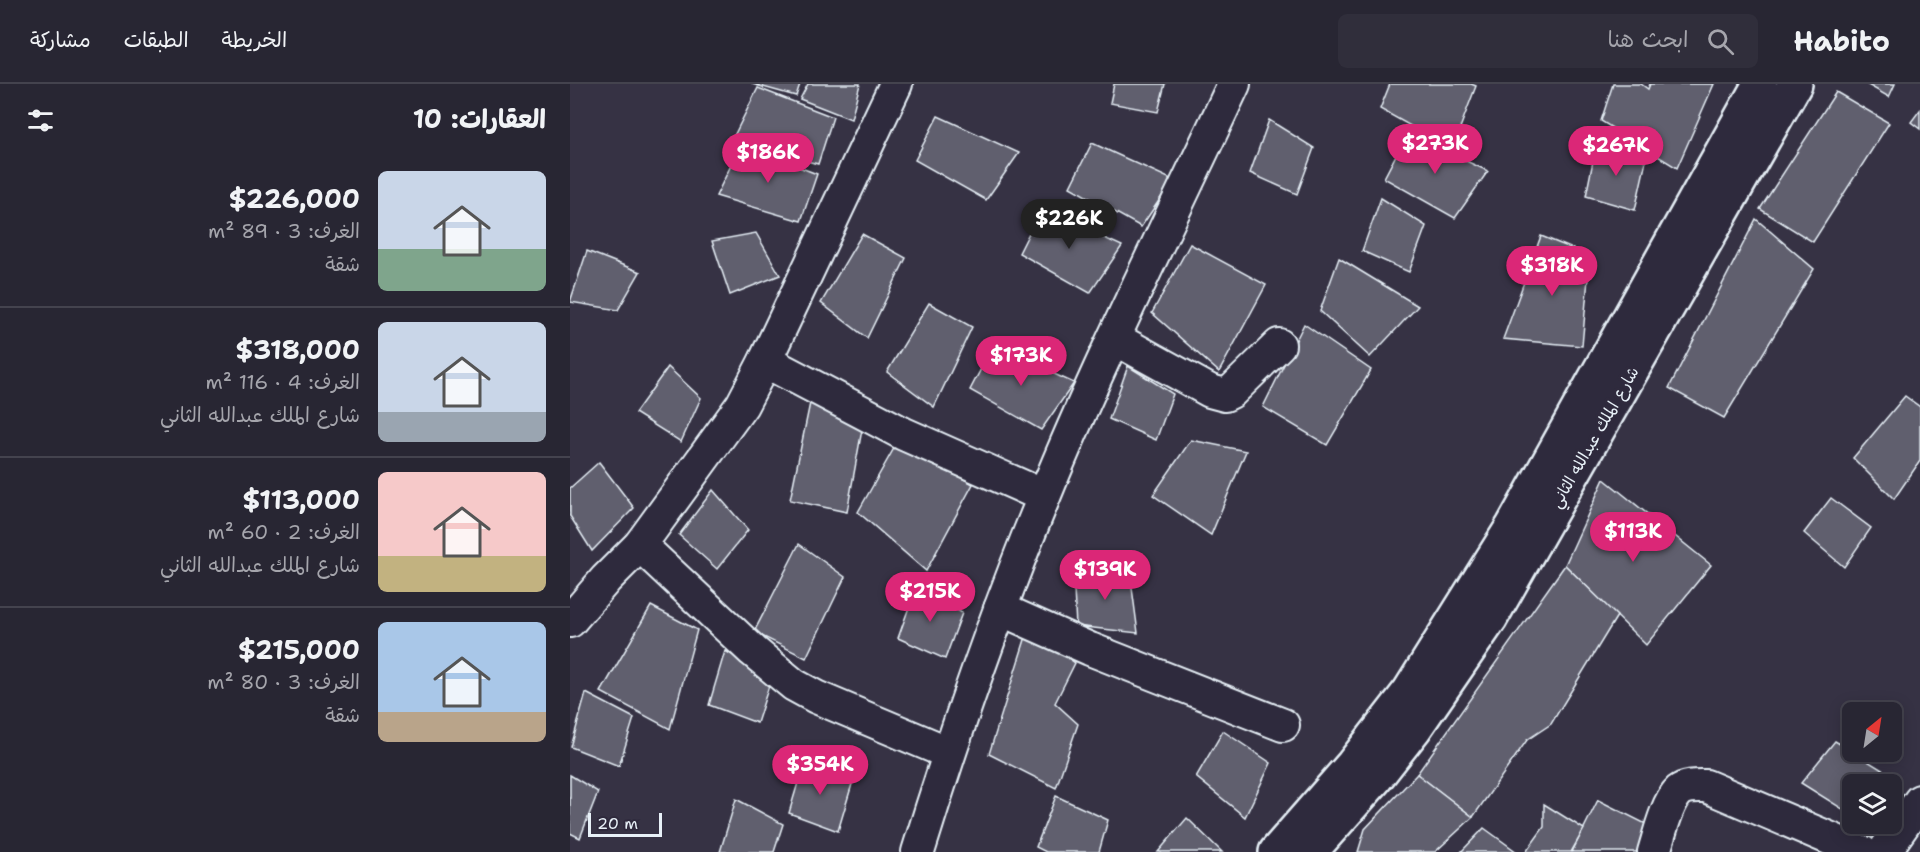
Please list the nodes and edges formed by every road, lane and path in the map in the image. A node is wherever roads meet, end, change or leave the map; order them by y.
1 (896, 84) edge
2 (1234, 84) edge
3 (1760, 84) edge
4 (1795, 84) edge
5 (1114, 338) junction
6 (1279, 345) dead end
7 (765, 361) junction
8 (1044, 496) junction
9 (640, 545) junction
10 (1000, 609) junction
11 (570, 621) edge
12 (1283, 726) dead end
13 (949, 753) junction
14 (1364, 772) junction
15 (1920, 801) edge
16 (1308, 842) edge
17 (918, 852) edge
18 (1276, 852) edge
19 (1654, 852) edge
20 (1862, 852) edge
21 (1884, 852) edge

1 - 7 street
2 - 5 street
3 - 14 main road, شارع الملك عبدالله الثاني
4 - 14 main road, شارع الملك عبدالله الثاني
5 - 6 street
5 - 8 street
7 - 8 street
7 - 9 street
8 - 10 street
9 - 11 street
9 - 13 street
10 - 12 street
10 - 13 street
13 - 17 street
14 - 16 main road
15 - 21 street
16 - 18 main road
19 - 20 street

